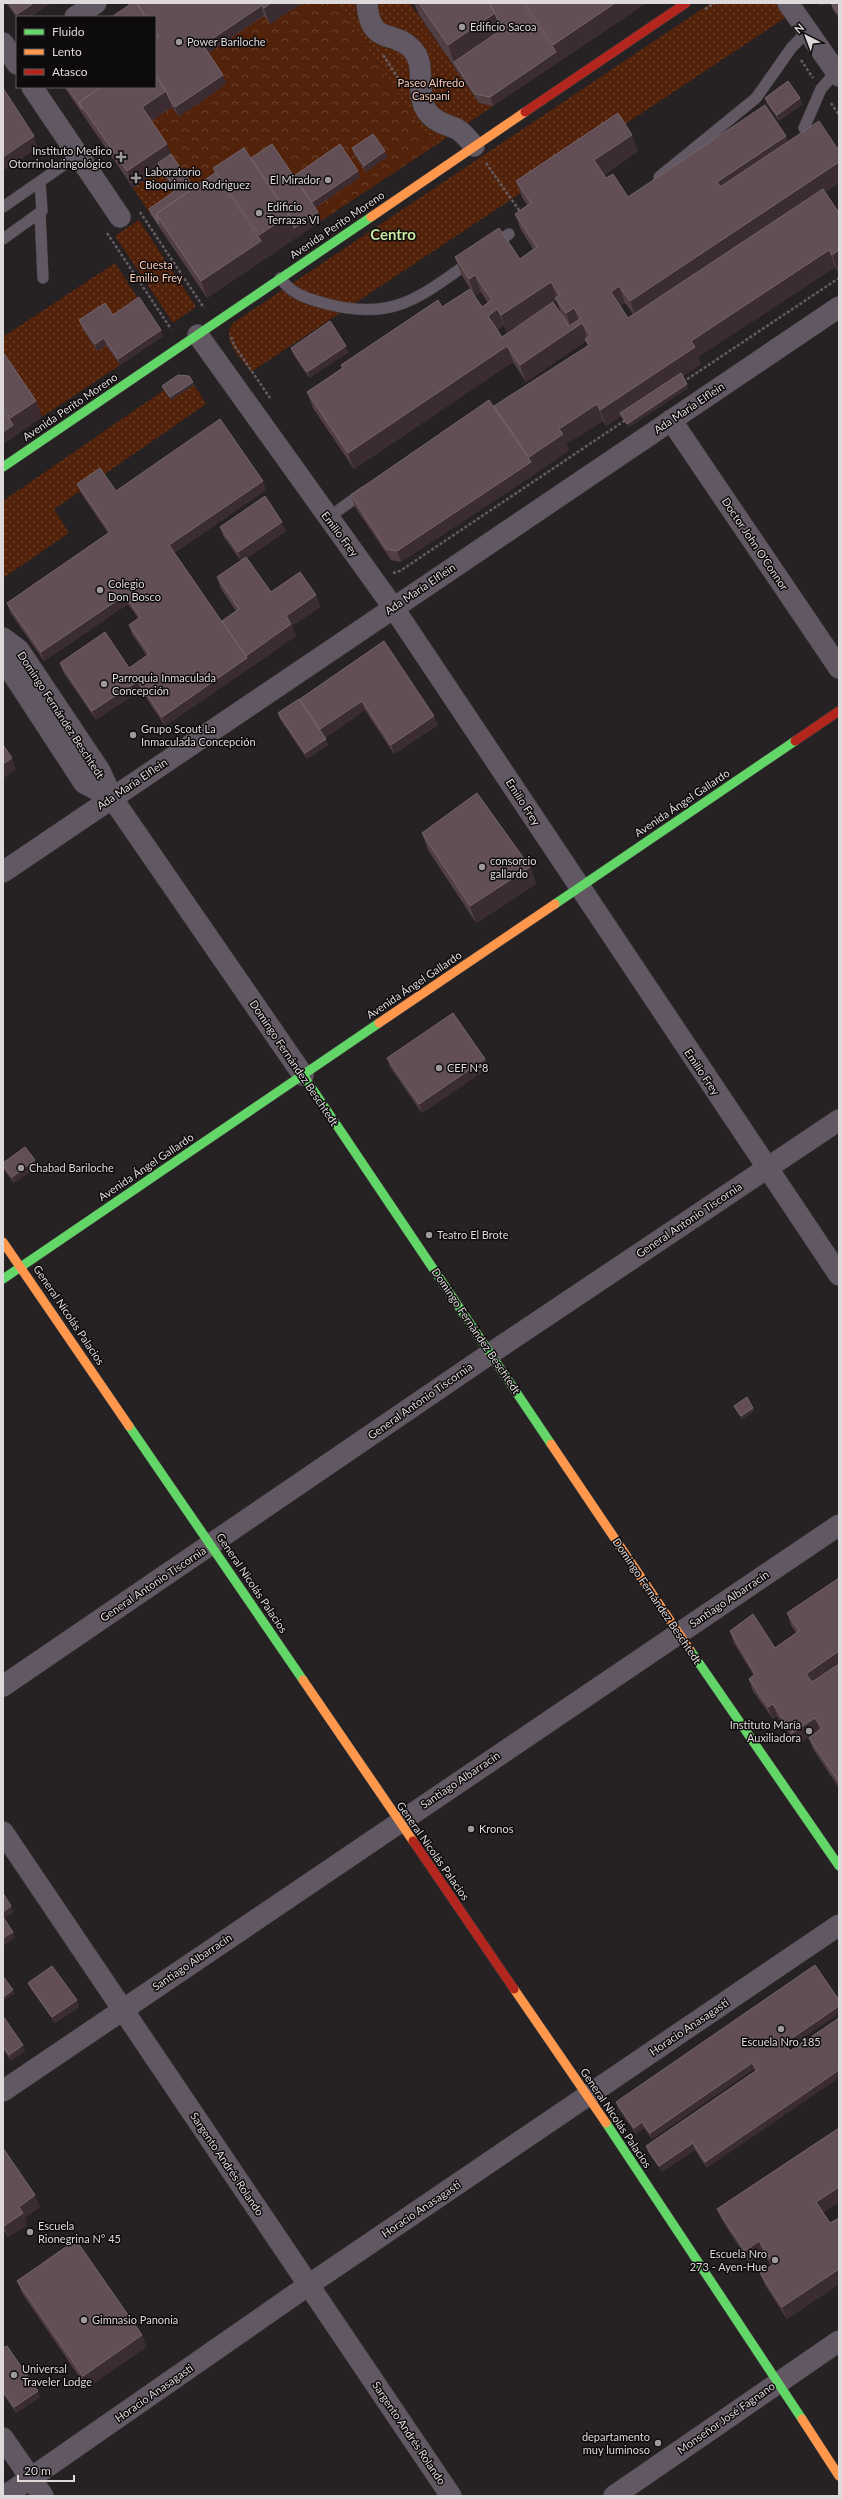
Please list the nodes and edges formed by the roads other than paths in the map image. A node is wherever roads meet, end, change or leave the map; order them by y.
1 (96, 3) edge
2 (367, 3) edge
3 (686, 3) edge
4 (788, 3) edge
5 (76, 16) edge
6 (808, 31) junction
7 (837, 74) edge
8 (33, 88) edge
9 (804, 128) dead end
10 (474, 146) junction
11 (78, 155) junction
12 (659, 177) edge
13 (40, 182) junction
14 (3, 207) edge
15 (40, 214) junction
16 (122, 219) road end
17 (509, 234) dead end
18 (3, 239) edge
19 (43, 278) dead end
20 (280, 278) junction
21 (839, 307) edge
22 (190, 340) junction
23 (671, 420) junction
24 (3, 467) edge
25 (375, 483) edge
26 (328, 517) junction
27 (393, 607) junction
28 (3, 638) edge
29 (3, 659) edge
30 (839, 668) edge
31 (839, 711) edge
32 (112, 798) junction
33 (3, 872) edge
34 (578, 887) junction
35 (303, 1075) junction
36 (839, 1120) edge
37 (767, 1168) junction
38 (3, 1242) edge
39 (21, 1267) junction
40 (839, 1275) edge
41 (3, 1279) edge
42 (491, 1353) junction
43 (839, 1525) edge
44 (212, 1545) junction
45 (678, 1633) junction
46 (3, 1686) edge
47 (398, 1822) junction
48 (3, 1832) edge
49 (839, 1866) edge
50 (839, 1925) edge
51 (122, 2010) junction
52 (3, 2091) edge
53 (588, 2097) junction
54 (310, 2284) junction
55 (839, 2341) edge
56 (777, 2383) junction
57 (3, 2438) edge
58 (839, 2476) edge
59 (31, 2478) junction
60 (5, 2496) edge
61 (43, 2496) edge
62 (451, 2496) edge
63 (614, 2496) edge

1 - 5 street
2 - 10 street
3 - 10 street, Avenida Perito Moreno
4 - 6 street
6 - 7 street
6 - 12 lane
7 - 9 lane
8 - 11 street
10 - 20 street, Avenida Perito Moreno
11 - 13 lane
11 - 16 street
13 - 14 lane
13 - 15 lane
15 - 18 lane
15 - 19 lane
17 - 20 lane
20 - 22 street, Avenida Perito Moreno
21 - 23 street, Ada María Elflein
22 - 24 street, Avenida Perito Moreno
22 - 26 street, Emilio Frey
23 - 27 street, Ada María Elflein
23 - 30 street, Doctor John O'Connor
25 - 26 lane
26 - 27 street, Emilio Frey
27 - 32 street, Ada María Elflein
27 - 34 street, Emilio Frey
28 - 32 street, Domingo Fernández Beschtedt
29 - 32 street, Domingo Fernández Beschtedt
31 - 34 street, Avenida Ángel Gallardo
32 - 33 street, Ada María Elflein
32 - 35 street, Domingo Fernández Beschtedt
34 - 35 street, Avenida Ángel Gallardo
34 - 37 street, Emilio Frey
35 - 39 street, Avenida Ángel Gallardo
35 - 42 street, Domingo Fernández Beschtedt
36 - 37 street, General Antonio Tiscornia
37 - 40 street, Emilio Frey
37 - 42 street, General Antonio Tiscornia
38 - 39 street, General Nicolás Palacios
39 - 41 street, Avenida Ángel Gallardo
39 - 44 street, General Nicolás Palacios
42 - 44 street, General Antonio Tiscornia
42 - 45 street, Domingo Fernández Beschtedt
43 - 45 street, Santiago Albarracín
44 - 46 street, General Antonio Tiscornia
44 - 47 street, General Nicolás Palacios
45 - 47 street, Santiago Albarracín
45 - 49 street, Domingo Fernández Beschtedt
47 - 51 street, Santiago Albarracín
47 - 53 street, General Nicolás Palacios
48 - 51 street, Sargento Andrés Rolando
50 - 53 street, Horacio Anasagasti
51 - 52 street, Santiago Albarracín
51 - 54 street, Sargento Andrés Rolando
53 - 54 street, Horacio Anasagasti
53 - 56 street, General Nicolás Palacios
54 - 59 street, Horacio Anasagasti
54 - 62 street, Sargento Andrés Rolando
55 - 56 street, Monseñor José Fagnano
56 - 58 street, General Nicolás Palacios
56 - 63 street, Monseñor José Fagnano
57 - 59 street
59 - 60 street, Horacio Anasagasti
59 - 61 street

